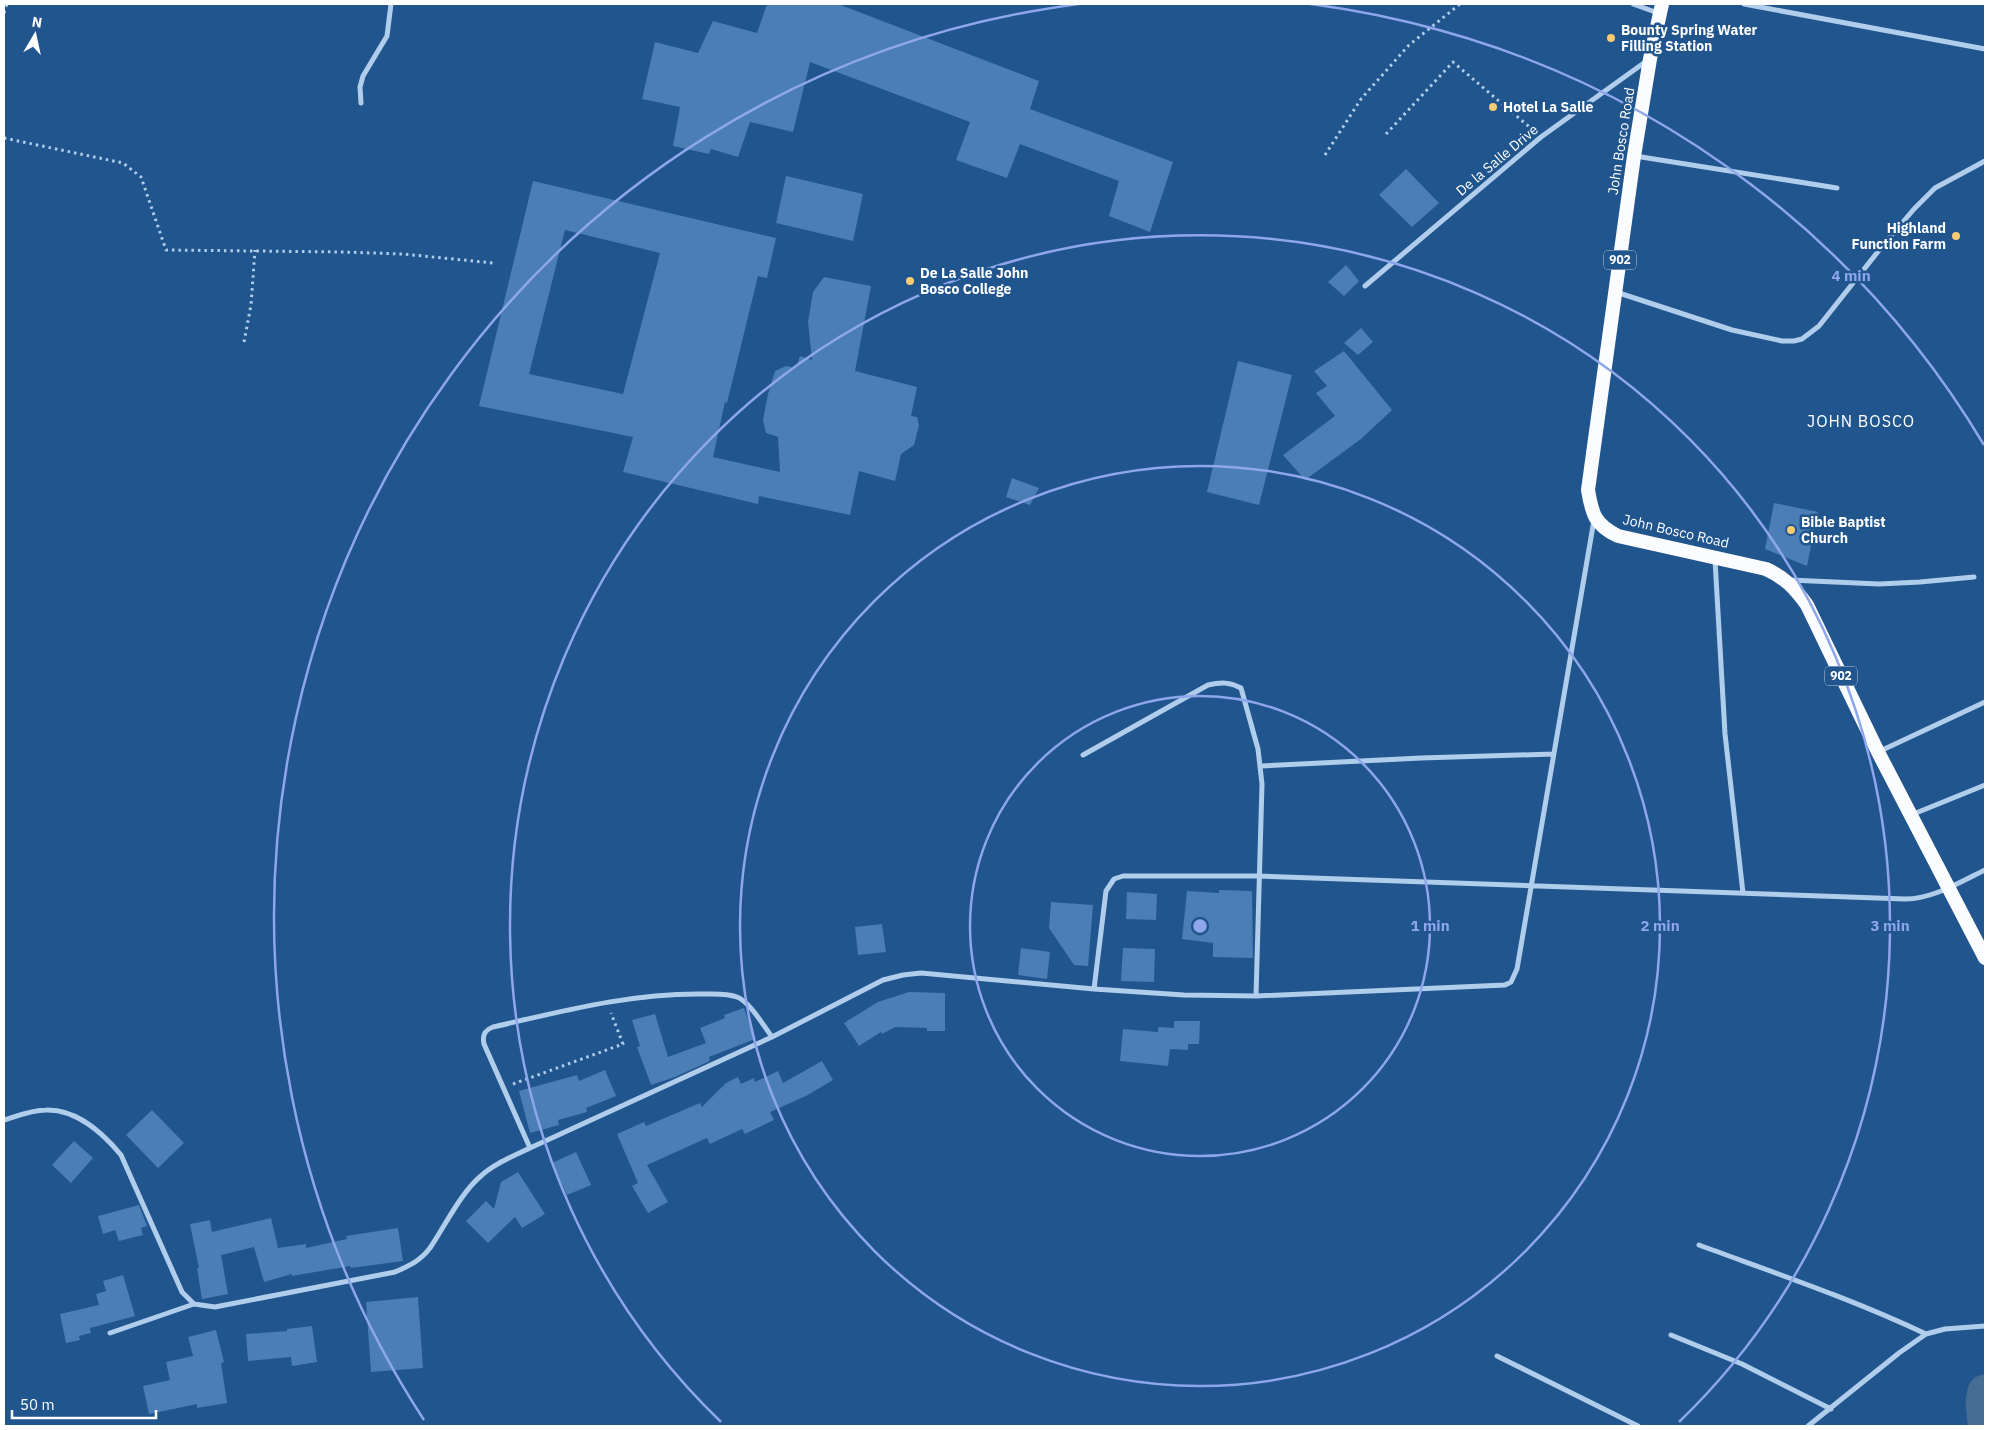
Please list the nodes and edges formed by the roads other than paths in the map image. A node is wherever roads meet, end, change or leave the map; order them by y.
1 (391, 4) edge
2 (1633, 4) edge
3 (1744, 4) edge
4 (1661, 8) edge
5 (1985, 49) edge
6 (1650, 59) junction
7 (361, 103) dead end
8 (1634, 156) junction
9 (1985, 161) edge
10 (1837, 188) dead end
11 (1365, 286) dead end
12 (1616, 291) junction
13 (1594, 517) junction
14 (1715, 557) junction
15 (1974, 577) dead end
16 (1786, 580) junction
17 (1985, 702) edge
18 (1878, 752) junction
19 (1553, 754) junction
20 (1083, 755) dead end
21 (1261, 766) junction
22 (1985, 785) edge
23 (1910, 816) junction
24 (1985, 870) edge
25 (1259, 876) junction
26 (1530, 886) junction
27 (1948, 888) junction
28 (1743, 893) junction
29 (1985, 958) edge
30 (1094, 989) junction
31 (1256, 996) junction
32 (772, 1037) junction
33 (4, 1120) edge
34 (530, 1148) junction
35 (1699, 1245) dead end
36 (194, 1304) junction
37 (1985, 1326) edge
38 (110, 1333) dead end
39 (1926, 1334) junction
40 (1671, 1335) dead end
41 (1497, 1356) dead end
42 (1831, 1409) junction
43 (1638, 1426) edge
44 (1808, 1426) edge

1 - 7 street
2 - 4 street
3 - 5 street
4 - 6 highway, John Bosco Road / 902
6 - 8 highway, John Bosco Road / 902
6 - 11 street, De la Salle Drive
8 - 10 street
8 - 12 highway, John Bosco Road / 902
9 - 12 street
12 - 13 highway, John Bosco Road / 902
13 - 14 highway, John Bosco Road / 902
13 - 19 street
14 - 16 highway, John Bosco Road / 902
14 - 28 street
15 - 16 street
16 - 18 highway, John Bosco Road / 902
17 - 18 street
18 - 23 highway, John Bosco Road / 902
19 - 21 street
19 - 26 street
20 - 21 street
21 - 25 street
22 - 23 street
23 - 27 highway, John Bosco Road / 902
24 - 27 street
25 - 26 street
25 - 30 street
25 - 31 street
26 - 28 street
26 - 31 street
27 - 28 street
27 - 29 highway, John Bosco Road / 902
30 - 31 street
30 - 32 street
32 - 34 street
32 - 34 street
33 - 36 street
34 - 36 street
35 - 39 street
36 - 38 street
37 - 39 street
39 - 42 street
40 - 42 street
41 - 43 street
42 - 44 street

